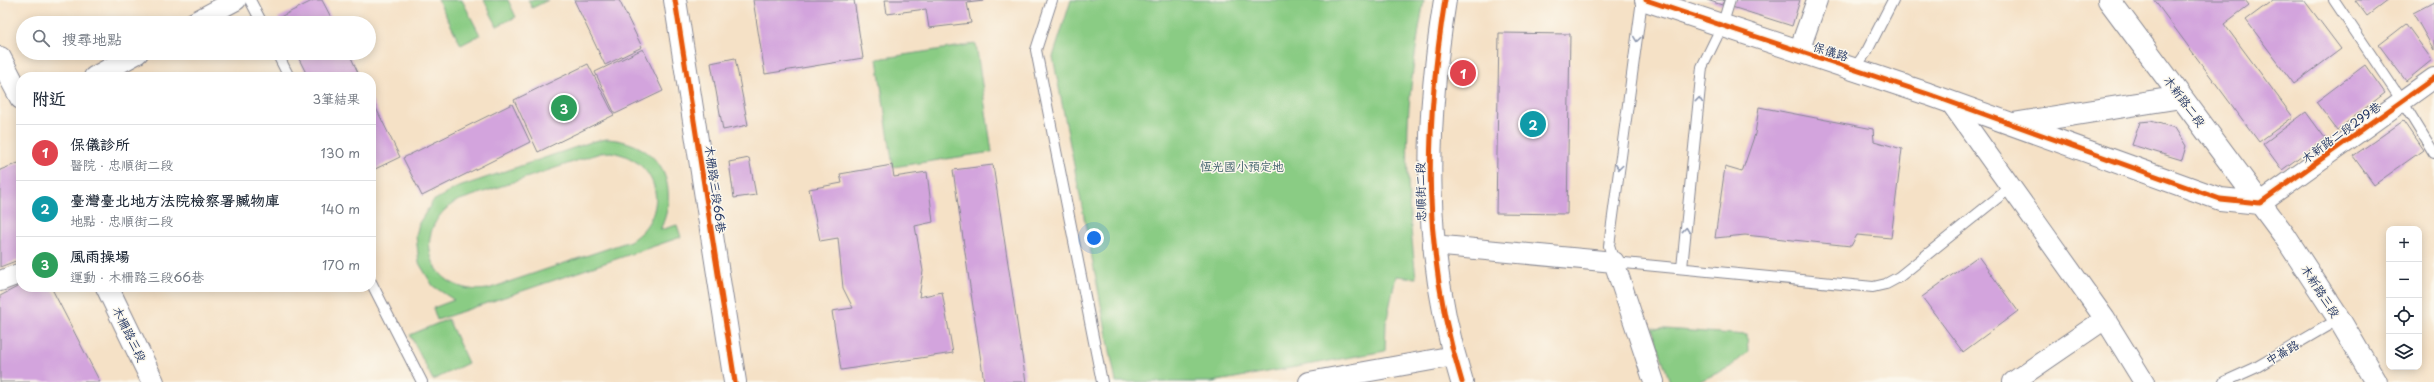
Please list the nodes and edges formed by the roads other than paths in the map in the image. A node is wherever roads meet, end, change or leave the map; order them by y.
1 (236, 0) edge
2 (250, 0) edge
3 (675, 0) edge
4 (1052, 0) edge
5 (1445, 0) edge
6 (1642, 0) edge
7 (1646, 0) edge
8 (1730, 0) edge
9 (1817, 0) edge
10 (1893, 0) edge
11 (2109, 0) edge
12 (2334, 0) edge
13 (201, 13) edge
14 (258, 16) edge
15 (1722, 26) junction
16 (1799, 51) junction
17 (0, 58) edge
18 (125, 60) edge
19 (280, 60) edge
20 (1854, 69) junction
21 (103, 72) edge
22 (286, 72) edge
23 (2434, 78) edge
24 (16, 88) edge
25 (2181, 97) junction
26 (2402, 101) junction
27 (1951, 103) junction
28 (2009, 125) junction
29 (2434, 153) edge
30 (2011, 187) junction
31 (2260, 203) junction
32 (1433, 245) junction
33 (1614, 262) junction
34 (1682, 268) junction
35 (16, 274) edge
36 (0, 281) edge
37 (109, 292) edge
38 (376, 292) edge
39 (2105, 319) junction
40 (2339, 319) junction
41 (1454, 356) junction
42 (730, 379) edge
43 (153, 382) edge
44 (422, 382) edge
45 (1102, 382) edge
46 (1309, 382) edge
47 (1462, 382) edge
48 (1654, 382) edge
49 (2013, 382) edge
50 (2144, 382) edge
51 (2224, 382) edge
52 (2376, 382) edge

1 - 13 street
2 - 14 lane
3 - 42 street, 木柵路三段66巷
4 - 45 lane
5 - 32 street, 忠順街二段
6 -> 33 lane
7 - 15 street, 保儀路
8 - 15 lane
9 - 16 street
10 - 20 lane
11 - 25 street, 木新路二段
12 - 26 lane
15 - 16 street, 保儀路
34 -> 15 lane
16 - 20 street, 保儀路
17 - 24 street
18 - 21 street
19 - 22 lane
20 - 27 street, 保儀路
23 - 26 street, 木新路二段299巷
25 - 28 street
25 - 31 street, 木新路二段
26 - 29 lane
26 - 31 street, 木新路二段299巷
27 - 28 street, 保儀路
27 - 30 street
28 - 31 street, 保儀路
30 - 34 lane
30 - 39 street
31 - 40 street, 木新路三段
32 - 33 street
32 - 41 street, 忠順街二段
33 - 34 lane
33 - 48 street
35 - 36 street
37 - 43 street, 木柵路三段
38 - 44 lane
39 - 49 street
39 - 50 street
40 - 51 lane, 中崙路
40 - 52 street, 木新路三段
41 - 46 street
41 - 47 street, 忠順街二段

